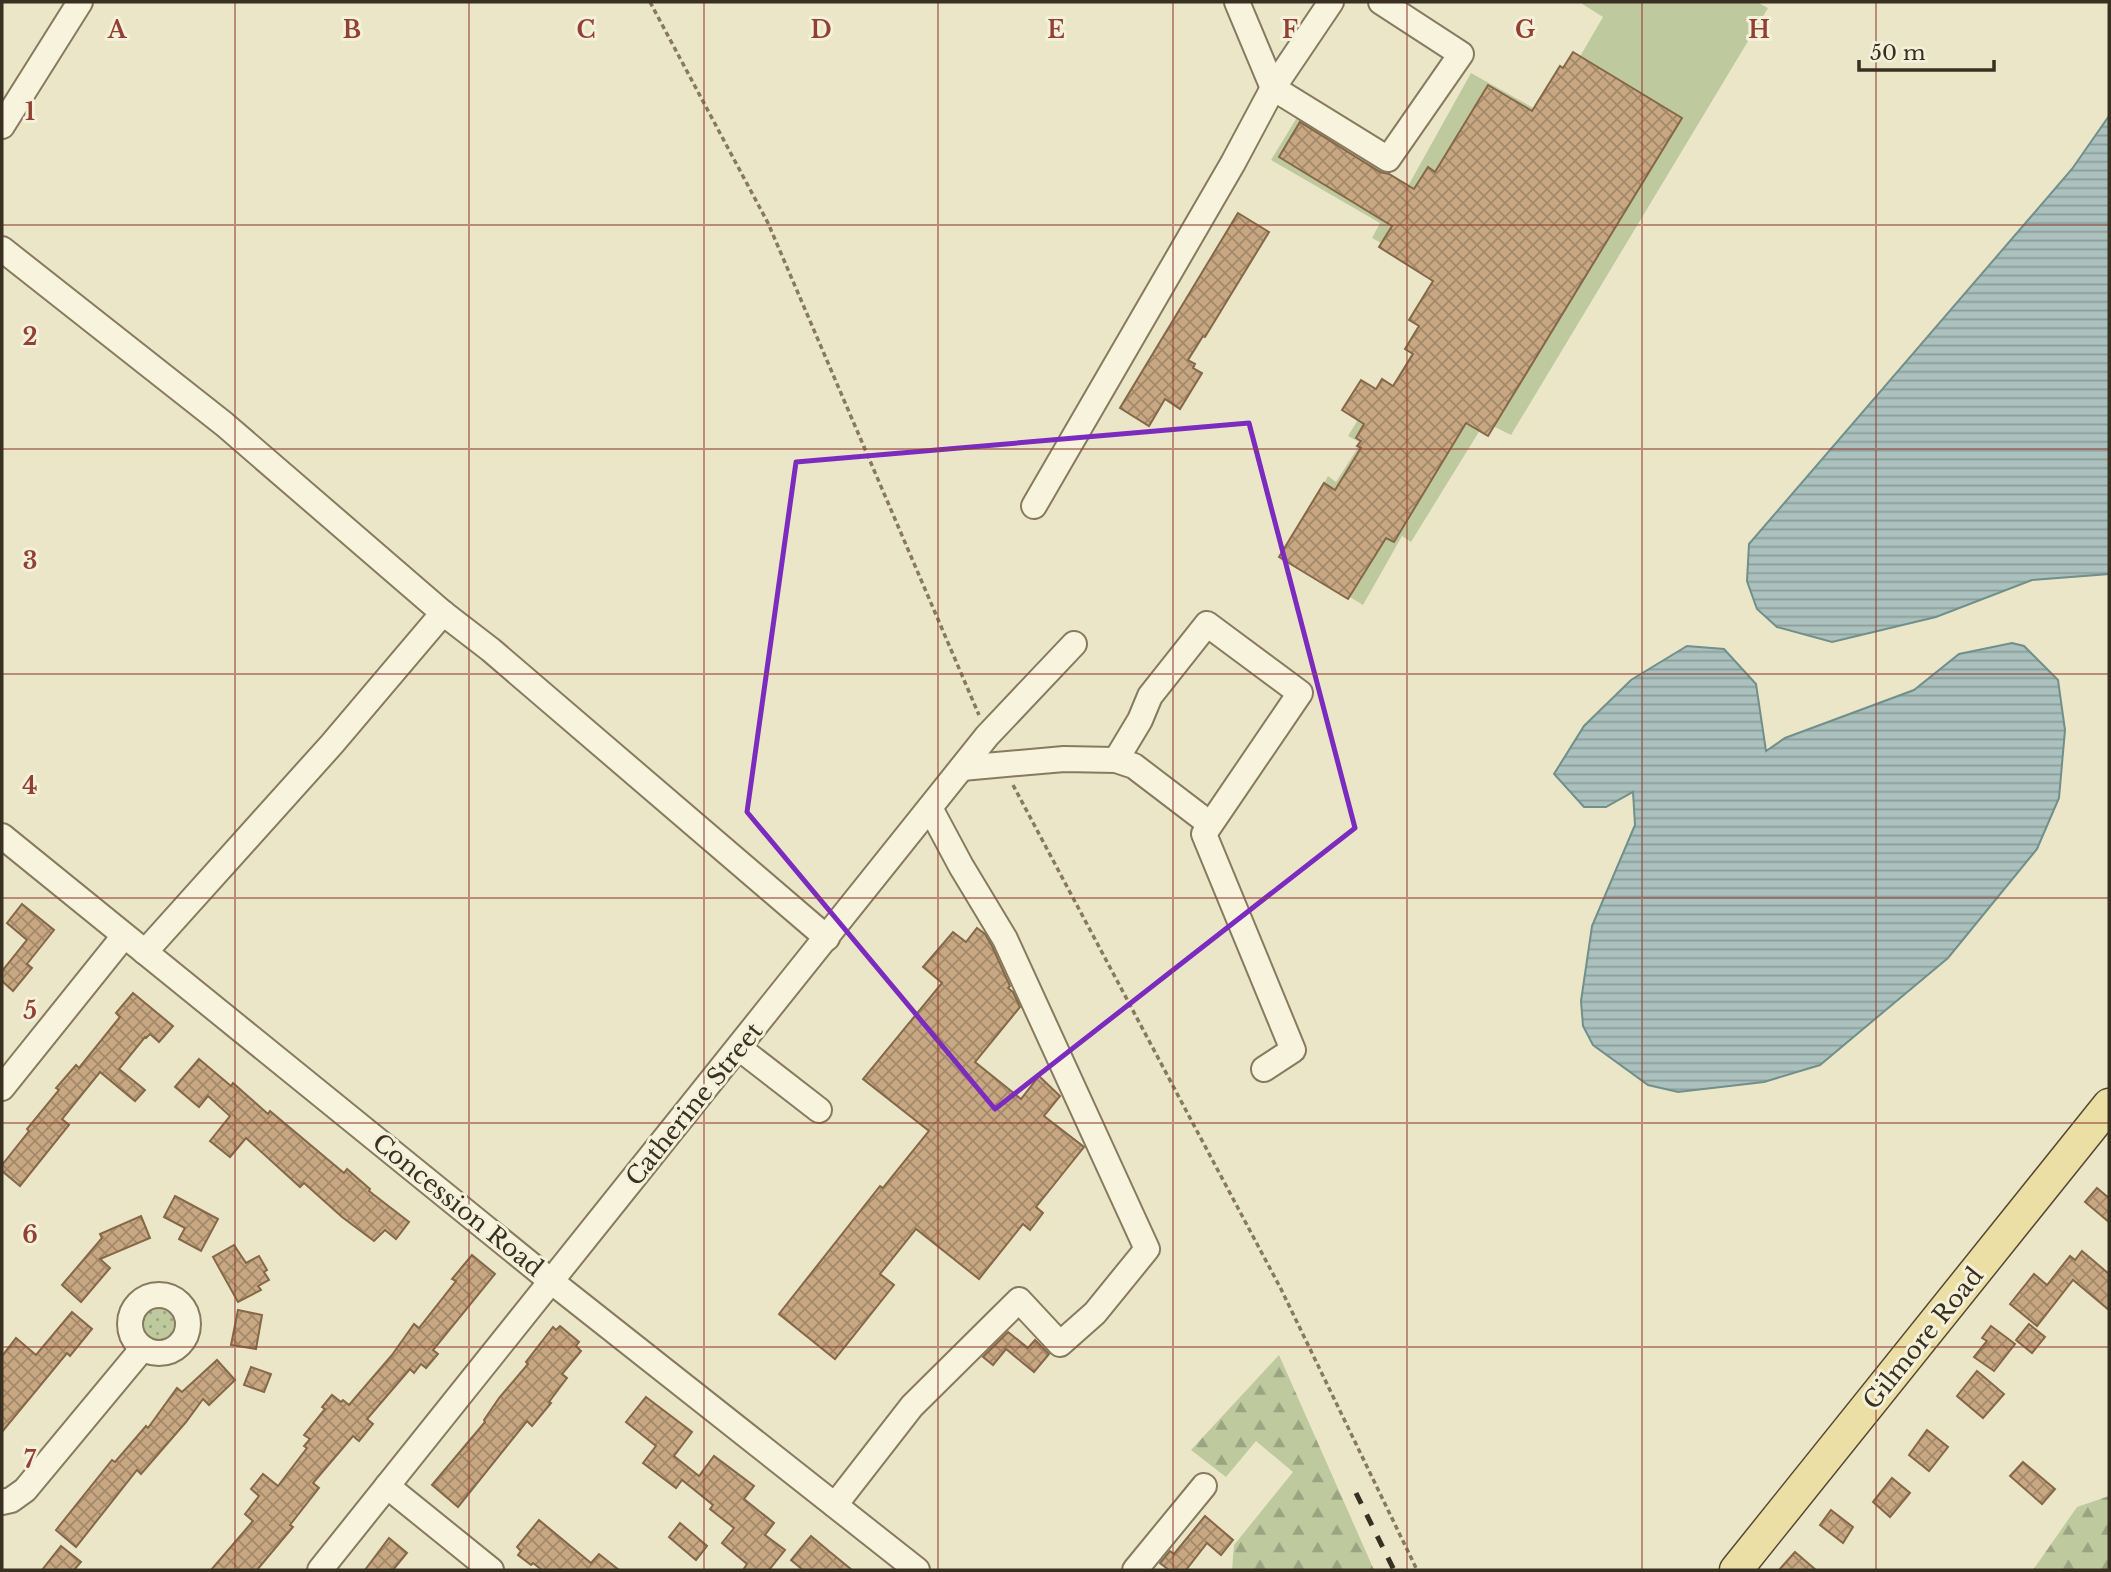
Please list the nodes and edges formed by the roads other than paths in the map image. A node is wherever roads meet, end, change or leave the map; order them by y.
1 (80, 2) edge
2 (1237, 2) edge
3 (1331, 2) edge
4 (1381, 2) edge
5 (1273, 88) junction
6 (6, 110) edge
7 (2, 249) edge
8 (1034, 506) dead end
9 (443, 613) junction
10 (1074, 645) dead end
11 (1116, 760) junction
12 (962, 768) junction
13 (930, 808) junction
14 (1210, 824) junction
15 (2, 836) edge
16 (124, 936) junction
17 (827, 937) junction
18 (145, 952) junction
19 (739, 1048) junction
20 (1264, 1069) dead end
21 (2, 1088) edge
22 (2109, 1105) edge
23 (819, 1110) dead end
24 (551, 1281) junction
25 (143, 1348) dead end
26 (387, 1486) junction
27 (1204, 1486) dead end
28 (2, 1502) edge
29 (835, 1505) junction
30 (320, 1570) edge
31 (491, 1570) edge
32 (917, 1570) edge
33 (1135, 1570) edge
34 (1736, 1570) edge

1 - 6 street
2 - 5 street
3 - 5 street
4 - 5 street
5 - 8 street
7 - 9 street
9 - 17 street
9 - 18 street
10 - 12 street, Catherine Street
11 - 12 street
11 - 14 street
11 - 14 street
12 - 13 street, Catherine Street
13 - 17 street, Catherine Street
13 - 29 street
14 - 20 street
15 - 16 street, Concession Road
16 - 18 street, Concession Road
16 - 21 street
17 - 19 street, Catherine Street
18 - 24 street, Concession Road
19 - 23 street
19 - 24 street, Catherine Street
22 - 34 main road, Gilmore Road
24 - 26 street, Catherine Street
24 - 29 street, Concession Road
25 - 28 street
26 - 30 street, Catherine Street
26 - 31 street
27 - 33 street
29 - 32 street, Concession Road

